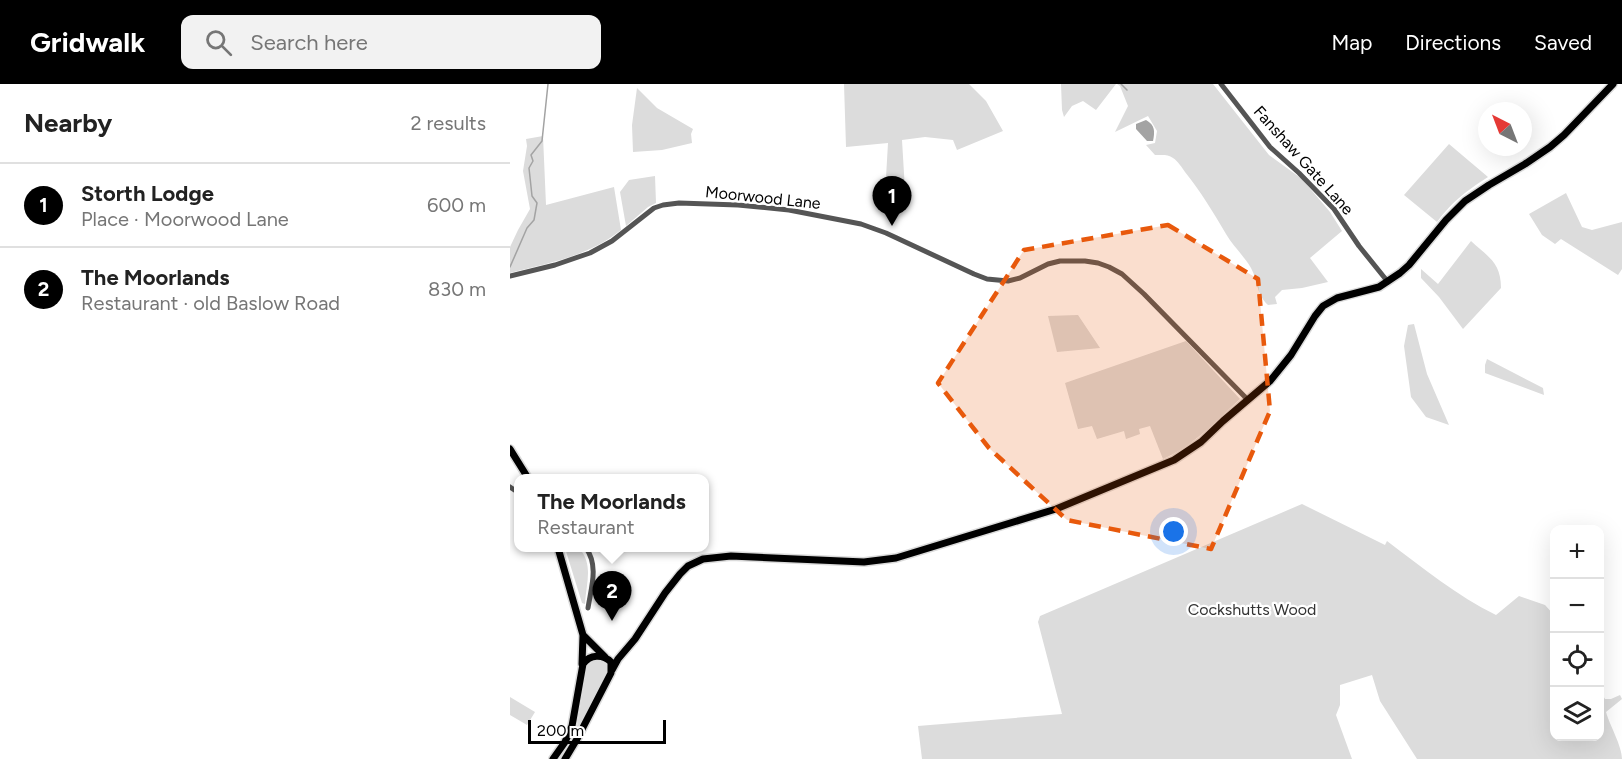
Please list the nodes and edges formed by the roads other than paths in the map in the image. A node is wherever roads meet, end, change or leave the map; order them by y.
1 (1221, 84) edge
2 (1614, 84) edge
3 (510, 276) edge
4 (1388, 282) junction
5 (1248, 400) junction
6 (510, 449) edge
7 (526, 474) edge
8 (559, 552) edge
9 (588, 552) edge
10 (588, 608) dead end
11 (583, 634) junction
12 (625, 651) junction
13 (605, 658) junction
14 (582, 667) junction
15 (612, 670) junction
16 (553, 759) edge
17 (565, 759) edge

1 - 4 street, Fanshaw Gate Lane
2 - 4 main road
3 - 5 street, Moorwood Lane
4 - 5 main road
5 - 12 main road
6 - 7 main road
8 - 11 main road
9 - 10 street
11 - 13 main road
11 - 14 main road
12 - 13 main road
12 - 15 main road
13 - 14 main road
13 - 15 main road
14 - 16 main road
15 - 17 main road

